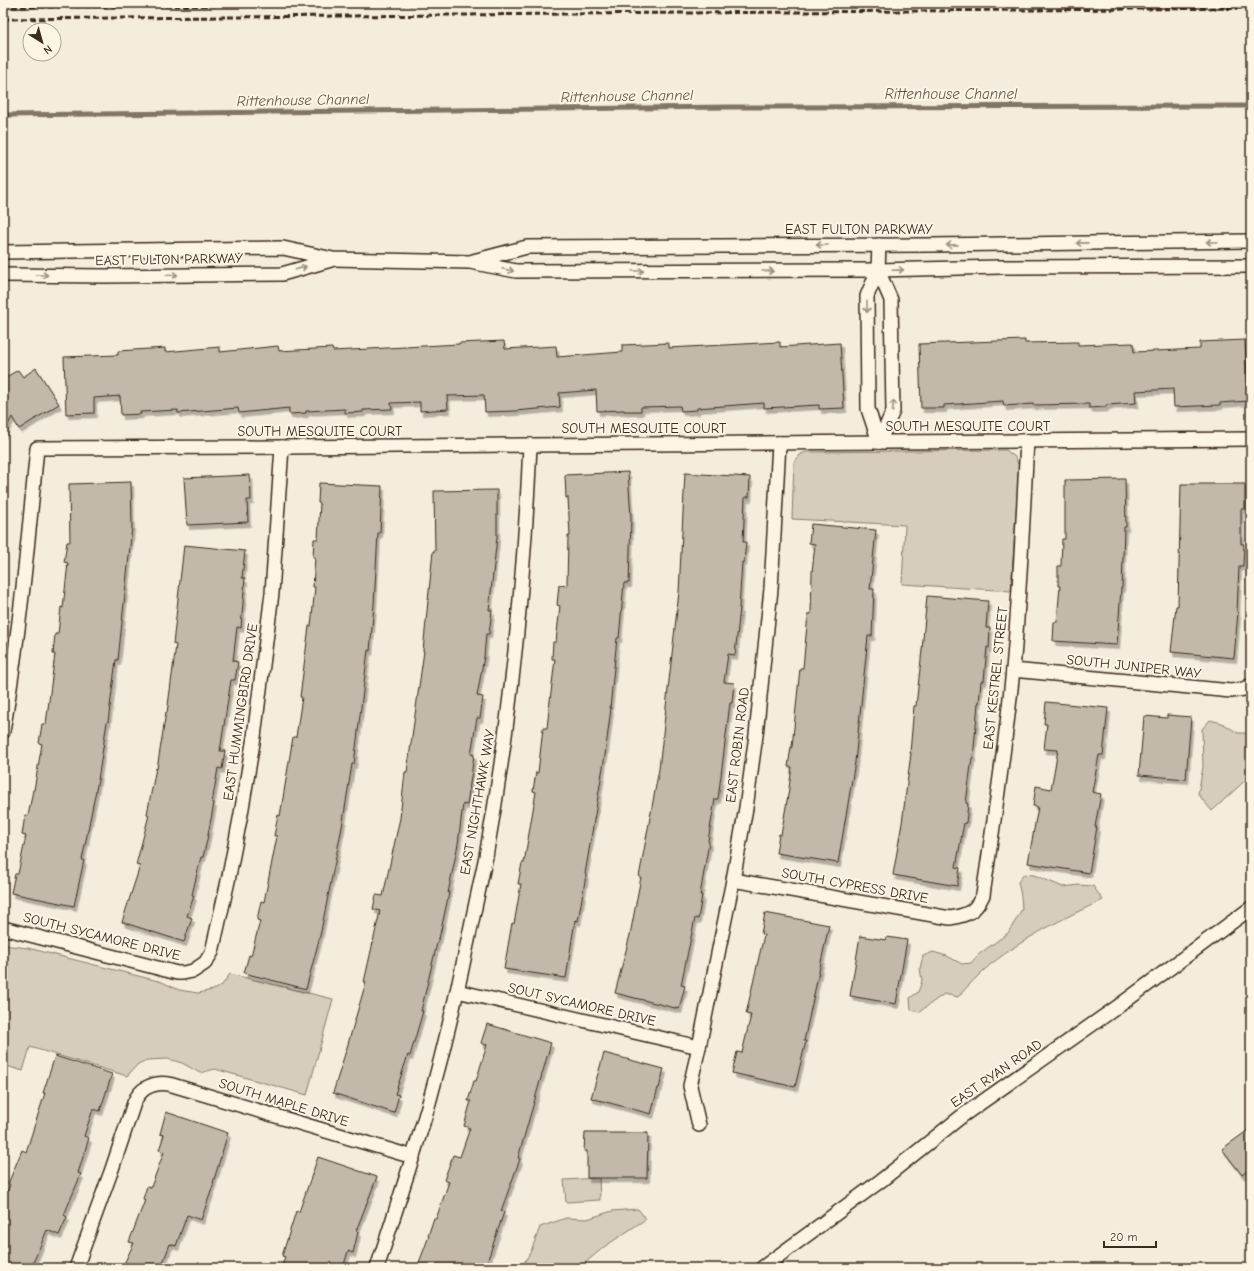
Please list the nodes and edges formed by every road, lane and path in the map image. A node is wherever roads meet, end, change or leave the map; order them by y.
1 (1251, 241) edge
2 (879, 245) junction
3 (3, 252) edge
4 (333, 259) junction
5 (470, 262) junction
6 (1251, 266) edge
7 (878, 270) junction
8 (3, 275) edge
9 (1251, 439) edge
10 (1027, 441) junction
11 (879, 442) junction
12 (779, 443) junction
13 (530, 445) junction
14 (282, 447) junction
15 (1013, 670) junction
16 (7, 682) edge
17 (1251, 685) edge
18 (3, 732) edge
19 (734, 880) junction
20 (1251, 908) edge
21 (971, 912) joint
22 (3, 928) edge
23 (193, 971) joint
24 (457, 991) junction
25 (700, 1047) junction
26 (699, 1125) dead end
27 (413, 1157) junction
28 (76, 1268) edge
29 (377, 1268) edge
30 (762, 1268) edge

1 -> 2 street, EAST FULTON PARKWAY
2 -> 5 street, EAST FULTON PARKWAY
2 - 7 street
3 - 4 street, EAST FULTON PARKWAY
4 - 5 street, EAST FULTON PARKWAY
8 -> 4 street, EAST FULTON PARKWAY
5 -> 7 street, EAST FULTON PARKWAY
7 -> 6 street, EAST FULTON PARKWAY
7 -> 11 street
11 -> 7 street
9 - 10 street, SOUTH MESQUITE COURT
10 - 11 street, SOUTH MESQUITE COURT
10 - 15 street, EAST KESTREL STREET
11 - 12 street, SOUTH MESQUITE COURT
12 - 13 street, SOUTH MESQUITE COURT
12 - 19 street, EAST ROBIN ROAD
13 - 14 street, SOUTH MESQUITE COURT
13 - 24 street, EAST NIGHTHAWK WAY
14 - 16 street, SOUTH MESQUITE COURT
14 - 23 street, EAST HUMMINGBIRD DRIVE
15 - 17 street, SOUTH JUNIPER WAY
15 - 21 street, EAST KESTREL STREET
16 - 18 street
19 - 21 street, SOUTH CYPRESS DRIVE
19 - 25 street, EAST ROBIN ROAD
20 - 30 street, EAST RYAN ROAD
22 - 23 street, SOUTH SYCAMORE DRIVE
24 - 25 street, SOUT SYCAMORE DRIVE
24 - 27 street, EAST NIGHTHAWK WAY
25 - 26 street, EAST ROBIN ROAD
27 - 28 street, SOUTH MAPLE DRIVE
27 - 29 street, EAST NIGHTHAWK WAY

